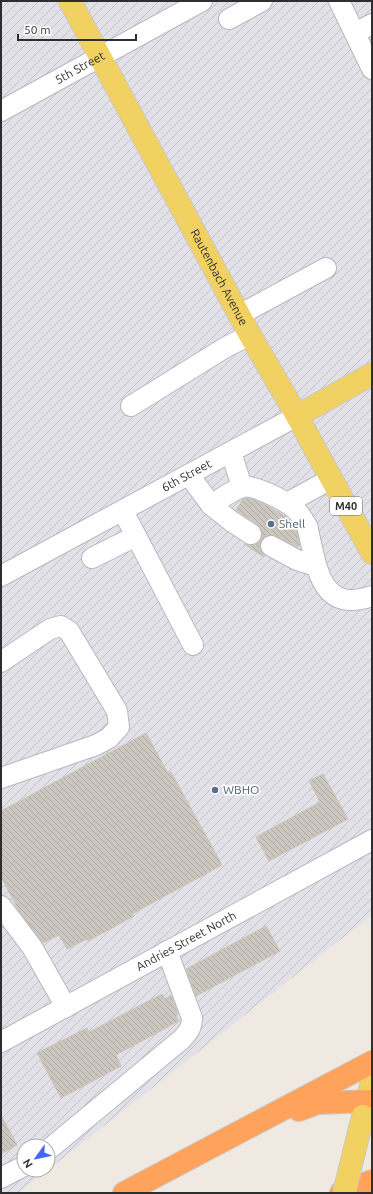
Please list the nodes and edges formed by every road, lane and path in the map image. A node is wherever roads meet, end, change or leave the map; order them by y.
1 (70, 1) edge
2 (202, 1) edge
3 (262, 1) edge
4 (339, 1) edge
5 (229, 19) dead end
6 (372, 24) edge
7 (355, 33) junction
8 (100, 56) junction
9 (372, 69) edge
10 (1, 111) edge
11 (326, 268) dead end
12 (239, 315) junction
13 (250, 335) junction
14 (372, 374) edge
15 (131, 406) dead end
16 (296, 416) junction
17 (231, 452) junction
18 (189, 474) junction
19 (331, 479) junction
20 (242, 487) junction
21 (287, 503) junction
22 (211, 505) junction
23 (123, 511) junction
24 (250, 534) dead end
25 (136, 536) junction
26 (271, 546) dead end
27 (372, 553) edge
28 (92, 558) dead end
29 (316, 566) junction
30 (1, 576) edge
31 (372, 596) edge
32 (193, 645) dead end
33 (1, 662) edge
34 (1, 778) edge
35 (372, 840) edge
36 (1, 906) edge
37 (167, 951) junction
38 (66, 1007) junction
39 (1, 1042) edge
40 (372, 1062) edge
41 (368, 1100) edge
42 (56, 1143) edge
43 (16, 1170) edge
44 (1, 1178) edge
45 (372, 1181) edge
46 (124, 1193) edge
47 (343, 1193) edge

1 - 8 main road, Rautenbach Avenue
2 - 8 lane, 5th Street
3 - 5 lane
4 - 7 lane
6 - 7 lane
7 - 9 lane
8 - 10 lane, 5th Street
8 - 12 main road, Rautenbach Avenue
11 - 12 lane
12 - 13 main road, Rautenbach Avenue
13 - 15 lane
13 - 16 main road, Rautenbach Avenue
14 - 16 main road, 6th Street
16 - 17 lane, 6th Street
16 - 19 main road, Rautenbach Avenue / M40
17 - 18 lane, 6th Street
17 - 20 lane
18 - 22 lane
18 - 23 lane, 6th Street
19 - 21 lane
19 - 27 main road, Rautenbach Avenue / M40
20 - 21 lane
20 - 22 lane
21 - 29 lane
22 - 24 lane
23 - 25 lane
23 - 30 lane, 6th Street
25 - 28 lane
25 - 32 lane
26 - 29 lane
29 - 31 lane
33 - 34 lane
35 - 37 lane, Andries Street North
36 - 38 lane
37 - 38 lane, Andries Street North
37 - 42 lane
38 - 39 lane, Andries Street North
40 - 46 highway
41 - 46 highway
41 - 47 main road, bridge
43 - 44 lane
45 - 47 highway

